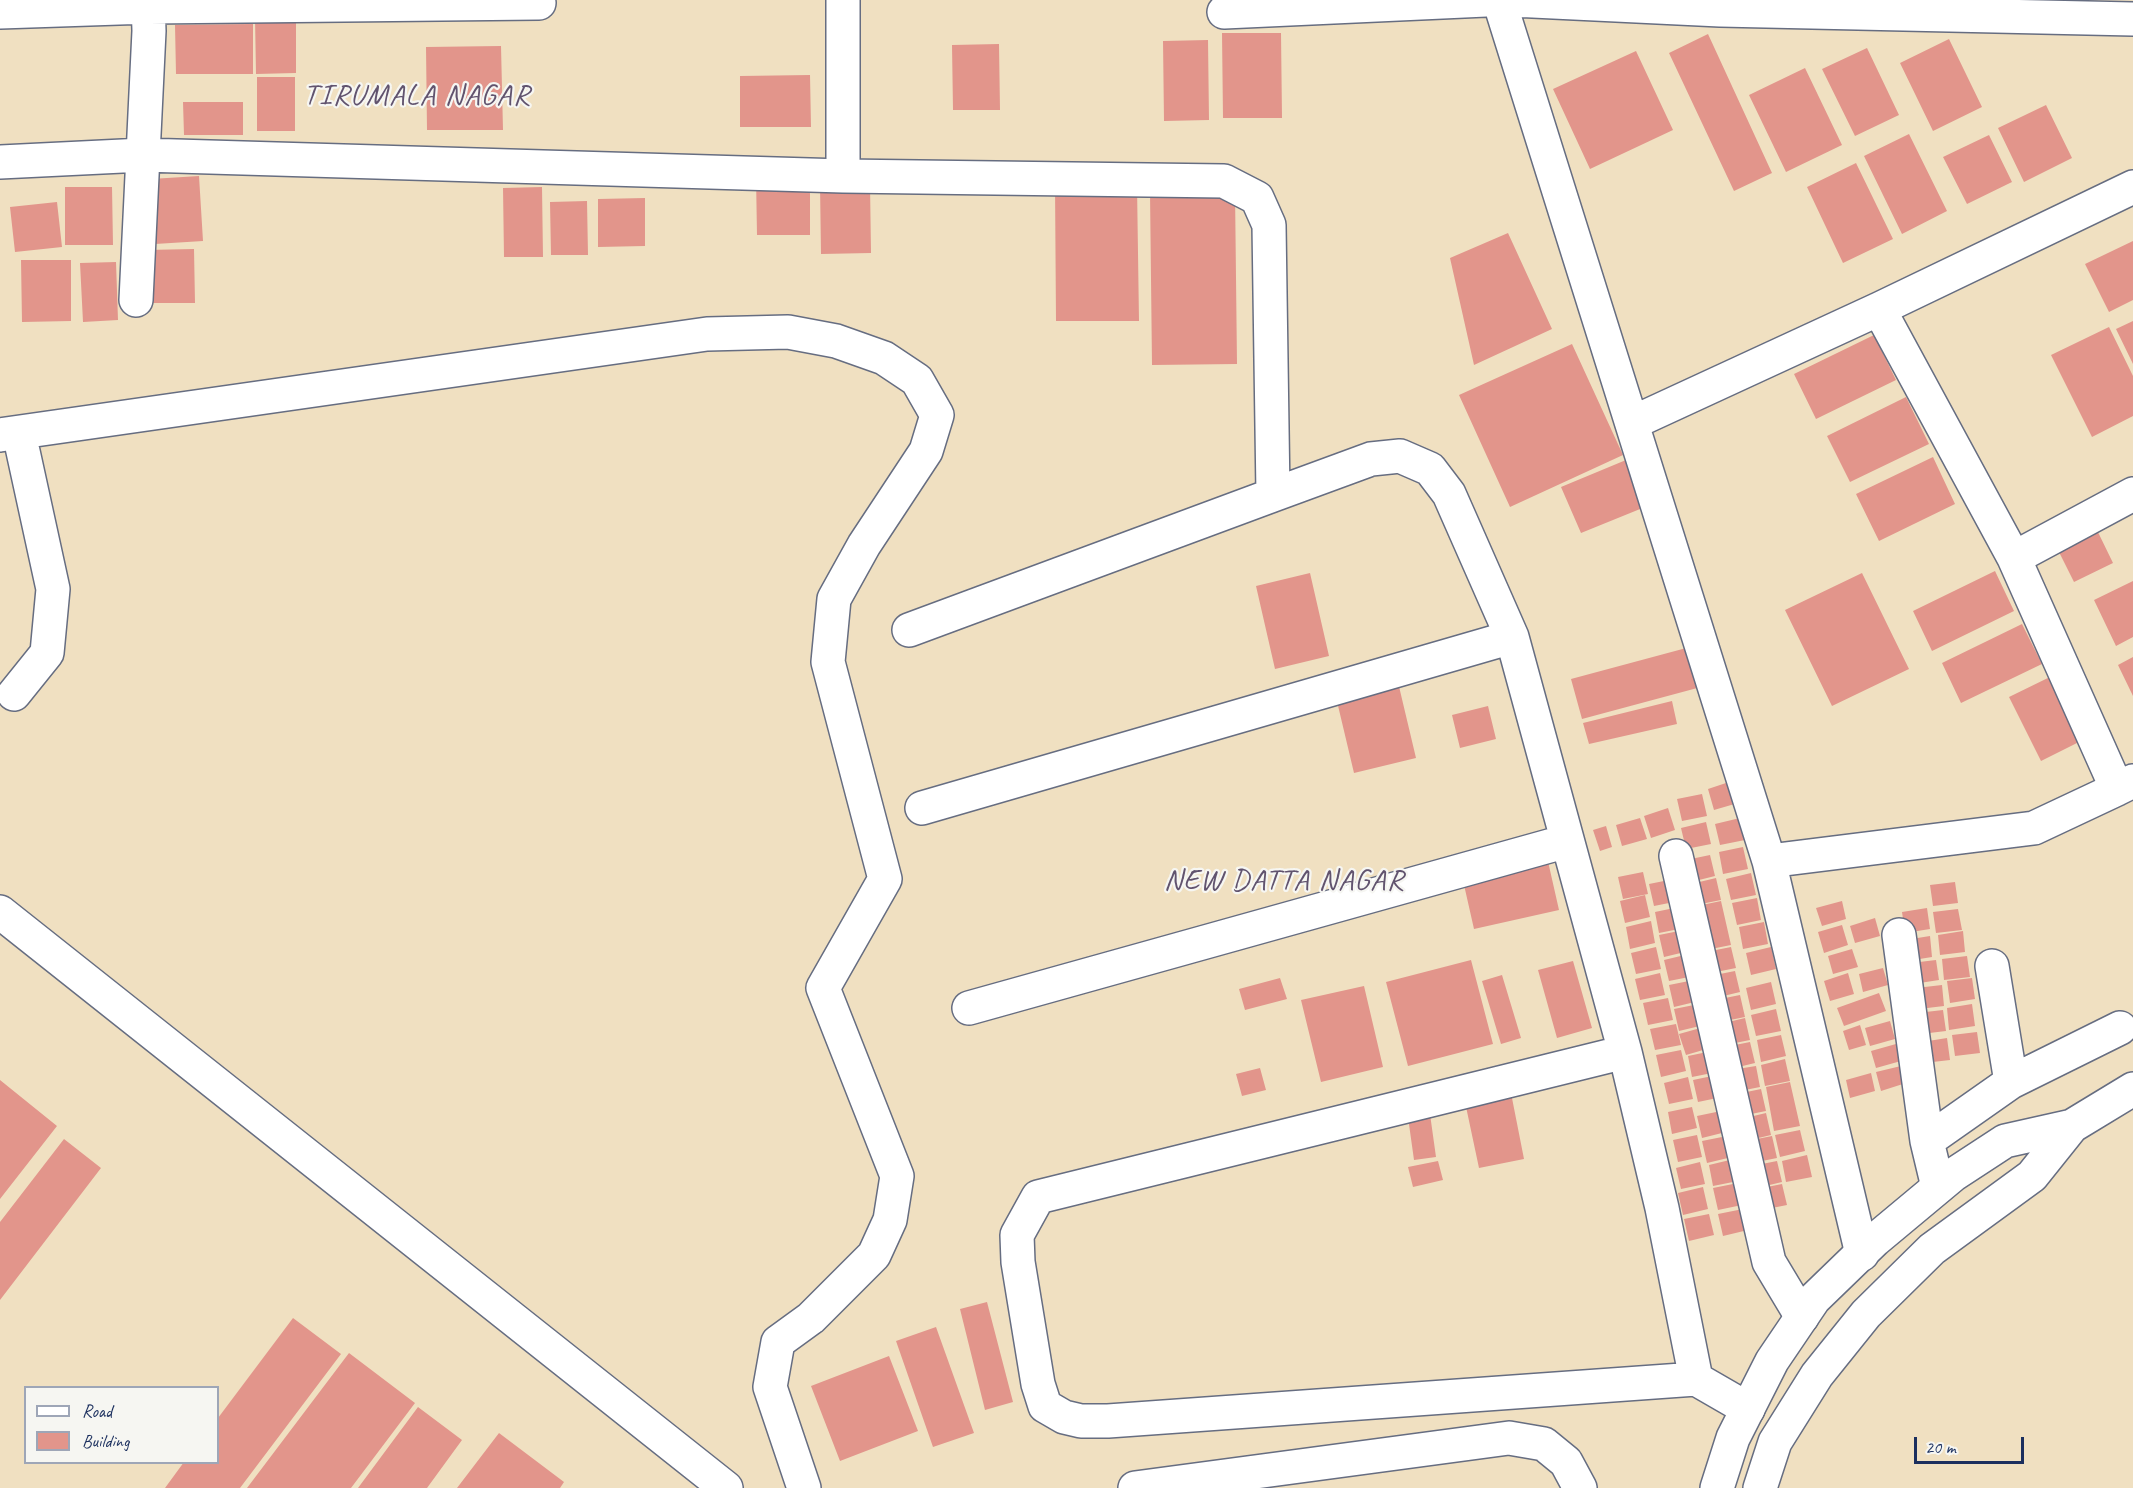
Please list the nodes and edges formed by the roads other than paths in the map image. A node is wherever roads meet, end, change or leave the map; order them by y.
1 (843, 0) edge
2 (1486, 0) edge
3 (1500, 0) edge
4 (1512, 0) edge
5 (539, 3) dead end
6 (149, 4) edge
7 (1693, 4) edge
8 (0, 12) edge
9 (1224, 12) dead end
10 (2133, 18) edge
11 (143, 155) junction
12 (0, 162) edge
13 (843, 176) junction
14 (2133, 187) edge
15 (136, 300) dead end
16 (1879, 309) junction
17 (1632, 423) junction
18 (9, 434) edge
19 (2133, 494) edge
20 (1273, 495) junction
21 (2014, 558) junction
22 (909, 630) dead end
23 (1512, 637) junction
24 (5, 697) edge
25 (2125, 785) edge
26 (922, 808) dead end
27 (1567, 841) junction
28 (1676, 856) dead end
29 (1769, 861) junction
30 (0, 912) edge
31 (1899, 935) dead end
32 (1992, 966) dead end
33 (969, 1008) dead end
34 (2121, 1028) dead end
35 (1625, 1052) junction
36 (2011, 1082) junction
37 (2133, 1089) edge
38 (2072, 1126) junction
39 (1927, 1141) junction
40 (1938, 1187) junction
41 (1862, 1254) junction
42 (1802, 1317) junction
43 (1696, 1379) junction
44 (1748, 1409) junction
45 (726, 1488) edge
46 (804, 1488) edge
47 (1135, 1488) edge
48 (1580, 1488) edge
49 (1717, 1488) edge
50 (1760, 1488) edge

1 - 13 street
2 - 9 street
3 - 17 street
4 - 7 street
5 - 6 street
6 - 8 street
6 - 11 street
7 - 10 street
11 - 12 street
11 - 13 street
11 - 15 street
13 - 20 street
14 - 16 street
16 - 17 street
16 - 21 street
17 - 29 street
18 - 24 street
18 - 46 street
19 - 21 street
20 - 22 street
20 - 23 street
21 - 25 street
23 - 26 street
23 - 27 street
25 - 29 street
27 - 33 street
27 - 35 street
28 - 42 street
29 - 41 street
30 - 45 street
31 - 39 street
32 - 36 street
34 - 36 street
35 - 43 street
35 - 43 street
36 - 39 street
37 - 38 street
38 - 40 street
38 - 50 street
39 - 40 street
40 - 41 street
41 - 42 street
42 - 44 street
43 - 44 street
44 - 49 street
47 - 48 street

